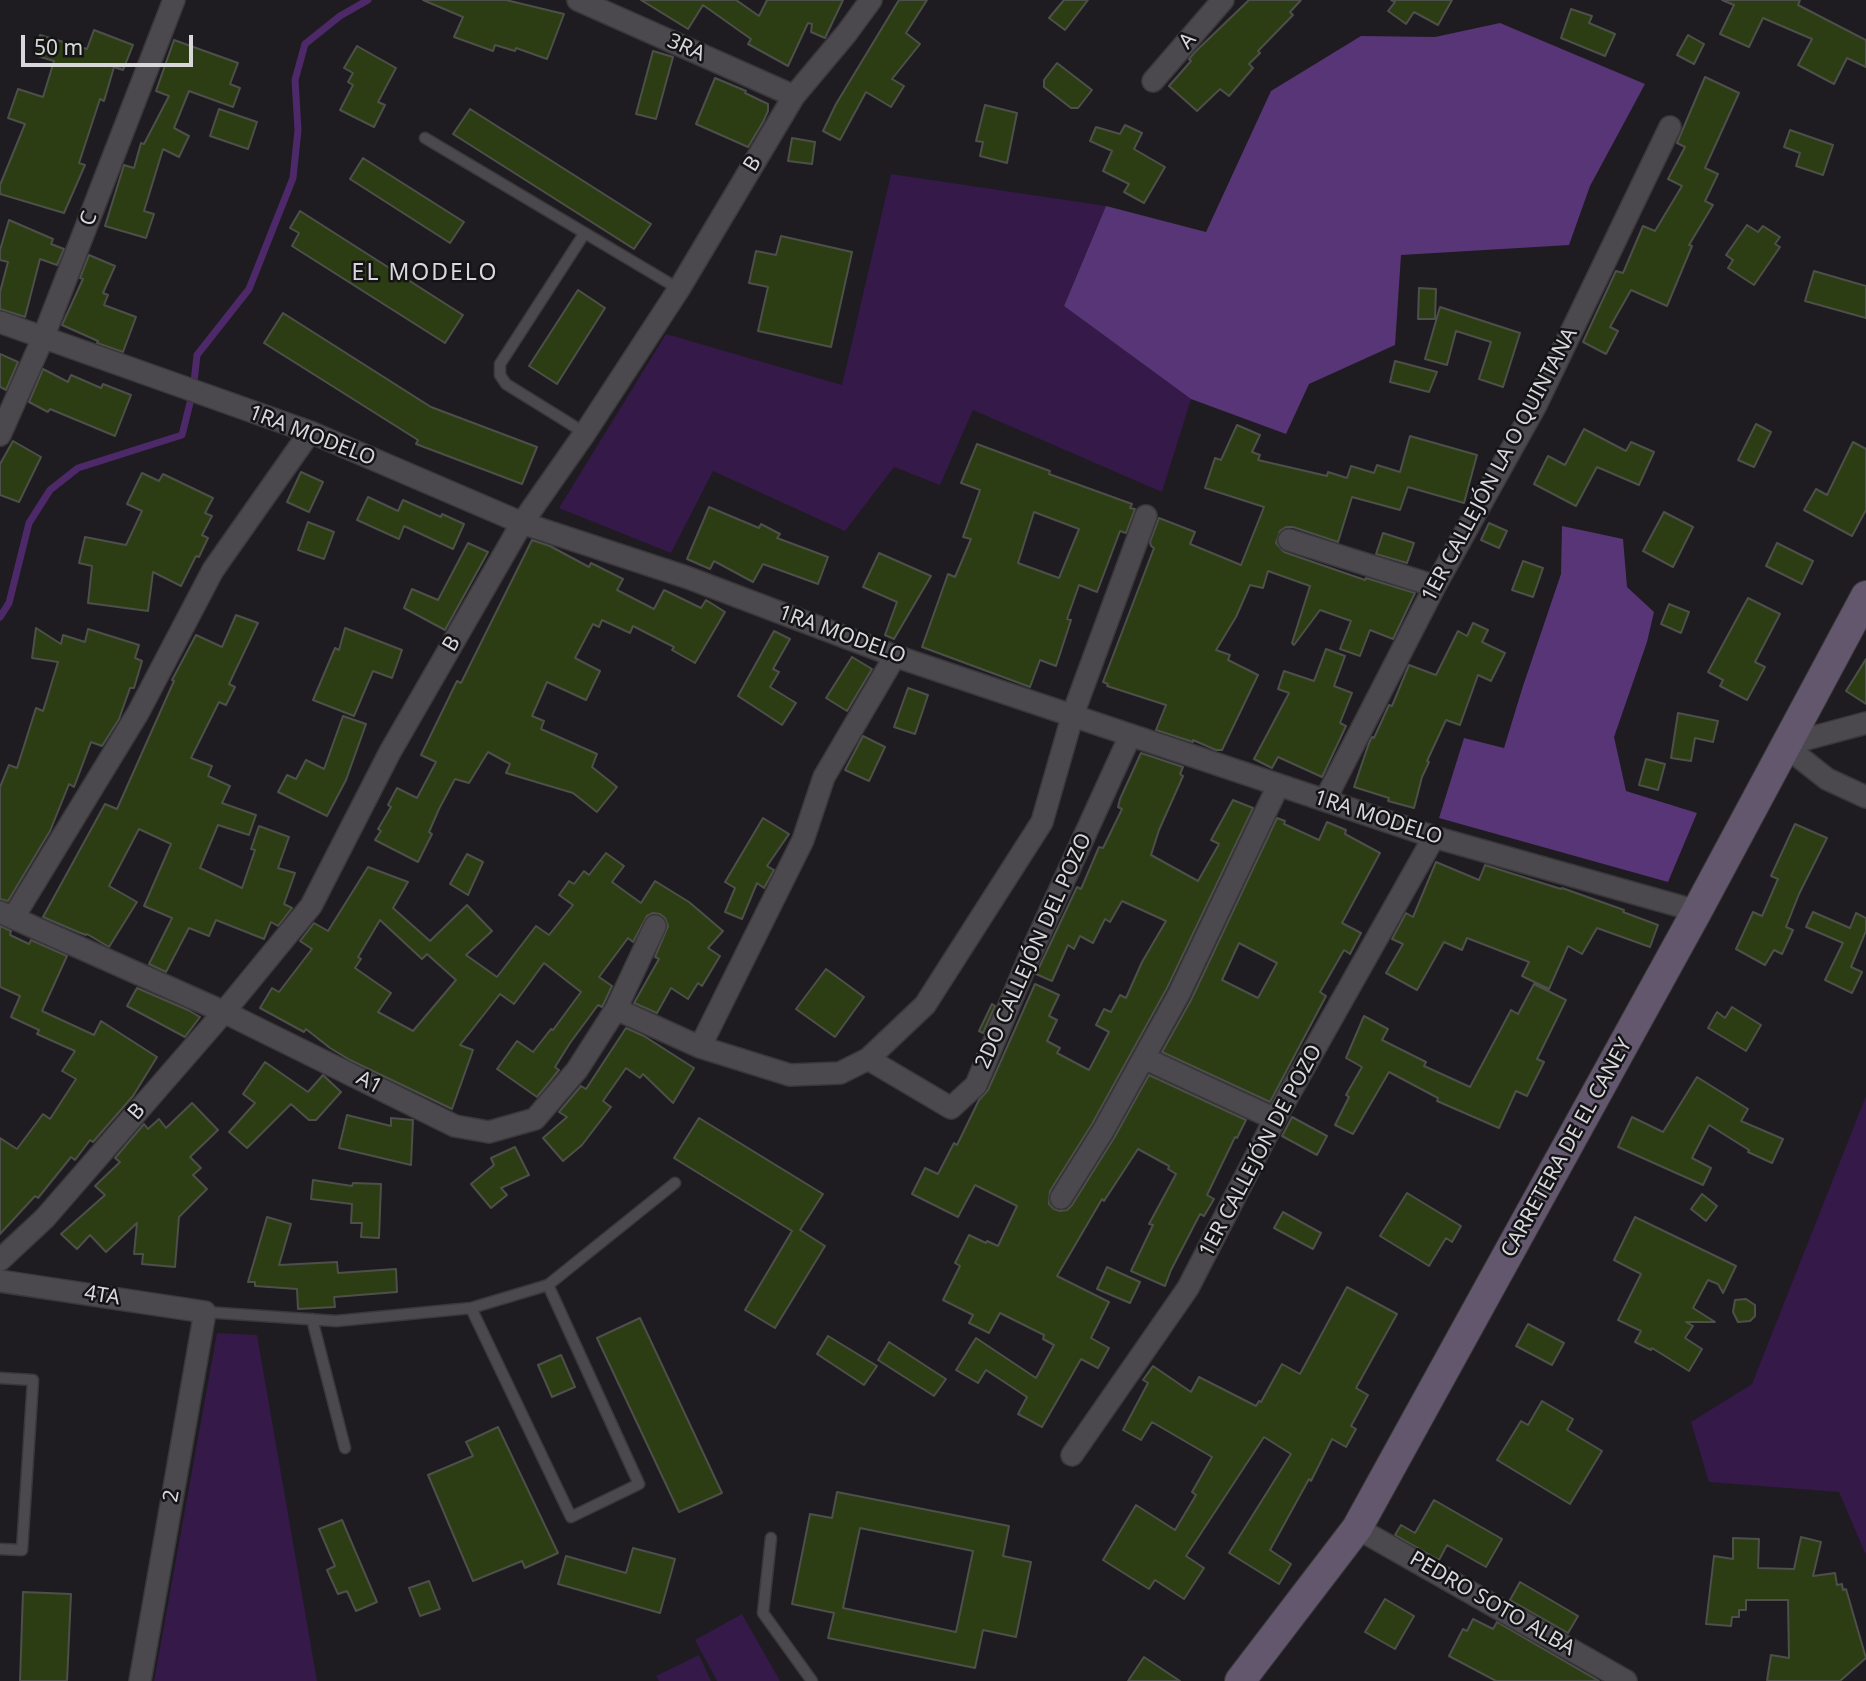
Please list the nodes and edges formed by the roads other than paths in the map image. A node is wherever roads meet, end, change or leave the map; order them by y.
1 (174, 0) edge
2 (578, 0) edge
3 (871, 0) edge
4 (1223, 0) edge
5 (1153, 81) dead end
6 (794, 96) junction
7 (1670, 127) dead end
8 (425, 138) dead end
9 (584, 234) junction
10 (678, 289) junction
11 (0, 322) edge
12 (43, 338) junction
13 (310, 432) junction
14 (585, 433) junction
15 (0, 435) edge
16 (1146, 516) dead end
17 (522, 523) junction
18 (1289, 540) dead end
19 (1435, 586) junction
20 (1866, 596) edge
21 (895, 656) junction
22 (1073, 714) junction
23 (1866, 723) edge
24 (1130, 736) junction
25 (1784, 745) junction
26 (1278, 786) junction
27 (1866, 797) edge
28 (1325, 800) junction
29 (1434, 837) junction
30 (1697, 911) junction
31 (7, 915) edge
32 (655, 926) dead end
33 (616, 1009) junction
34 (224, 1012) junction
35 (700, 1047) junction
36 (1144, 1058) junction
37 (868, 1059) junction
38 (1275, 1119) junction
39 (675, 1184) dead end
40 (1061, 1198) dead end
41 (0, 1260) edge
42 (0, 1281) edge
43 (548, 1285) junction
44 (471, 1308) junction
45 (205, 1312) junction
46 (312, 1319) junction
47 (0, 1378) edge
48 (345, 1448) dead end
49 (1072, 1455) dead end
50 (1357, 1528) junction
51 (771, 1538) dead end
52 (0, 1549) edge
53 (140, 1681) edge
54 (812, 1681) edge
55 (1240, 1681) edge
56 (1626, 1681) edge

1 - 12 street, C
2 - 6 street, 3RA
3 - 6 street, B
4 - 5 street, A
6 - 10 street, B
7 - 19 street, 1ER CALLEJÓN LA O QUINTANA
8 - 9 lane
9 - 10 lane
9 - 14 lane
10 - 14 street, B
11 - 12 street, 1RA MODELO
12 - 13 street, 1RA MODELO
12 - 15 street, C
13 - 17 street, 1RA MODELO
13 - 31 street
14 - 17 street, B
16 - 22 street
17 - 21 street, 1RA MODELO
17 - 34 street, B
18 - 19 street
19 - 28 street, 1ER CALLEJÓN LA O QUINTANA
20 - 25 main road, CARRETERA DE EL CANEY
21 - 22 street, 1RA MODELO
21 - 35 street
22 - 24 street, 1RA MODELO
22 - 37 street
23 - 25 street
24 - 26 street, 1RA MODELO
24 - 37 street, 2DO CALLEJÓN DEL POZO
25 - 27 street
25 - 30 main road, CARRETERA DE EL CANEY
26 - 28 street, 1RA MODELO
26 - 36 street
28 - 29 street, 1RA MODELO
29 - 30 street, 1RA MODELO
29 - 38 street, 1ER CALLEJÓN DE POZO
30 - 50 main road, CARRETERA DE EL CANEY
31 - 34 street, A1
32 - 33 street, A1
33 - 34 street, A1
33 - 35 street
34 - 41 street, B
35 - 37 street
36 - 38 street
36 - 40 street
38 - 49 street, 1ER CALLEJÓN DE POZO
39 - 43 lane
42 - 45 street, 4TA
43 - 44 lane
43 - 44 lane
44 - 46 lane
45 - 46 lane
45 - 53 street, 2
46 - 48 lane
47 - 52 lane
50 - 55 main road, CARRETERA DE EL CANEY
50 - 56 street, PEDRO SOTO ALBA
51 - 54 lane

